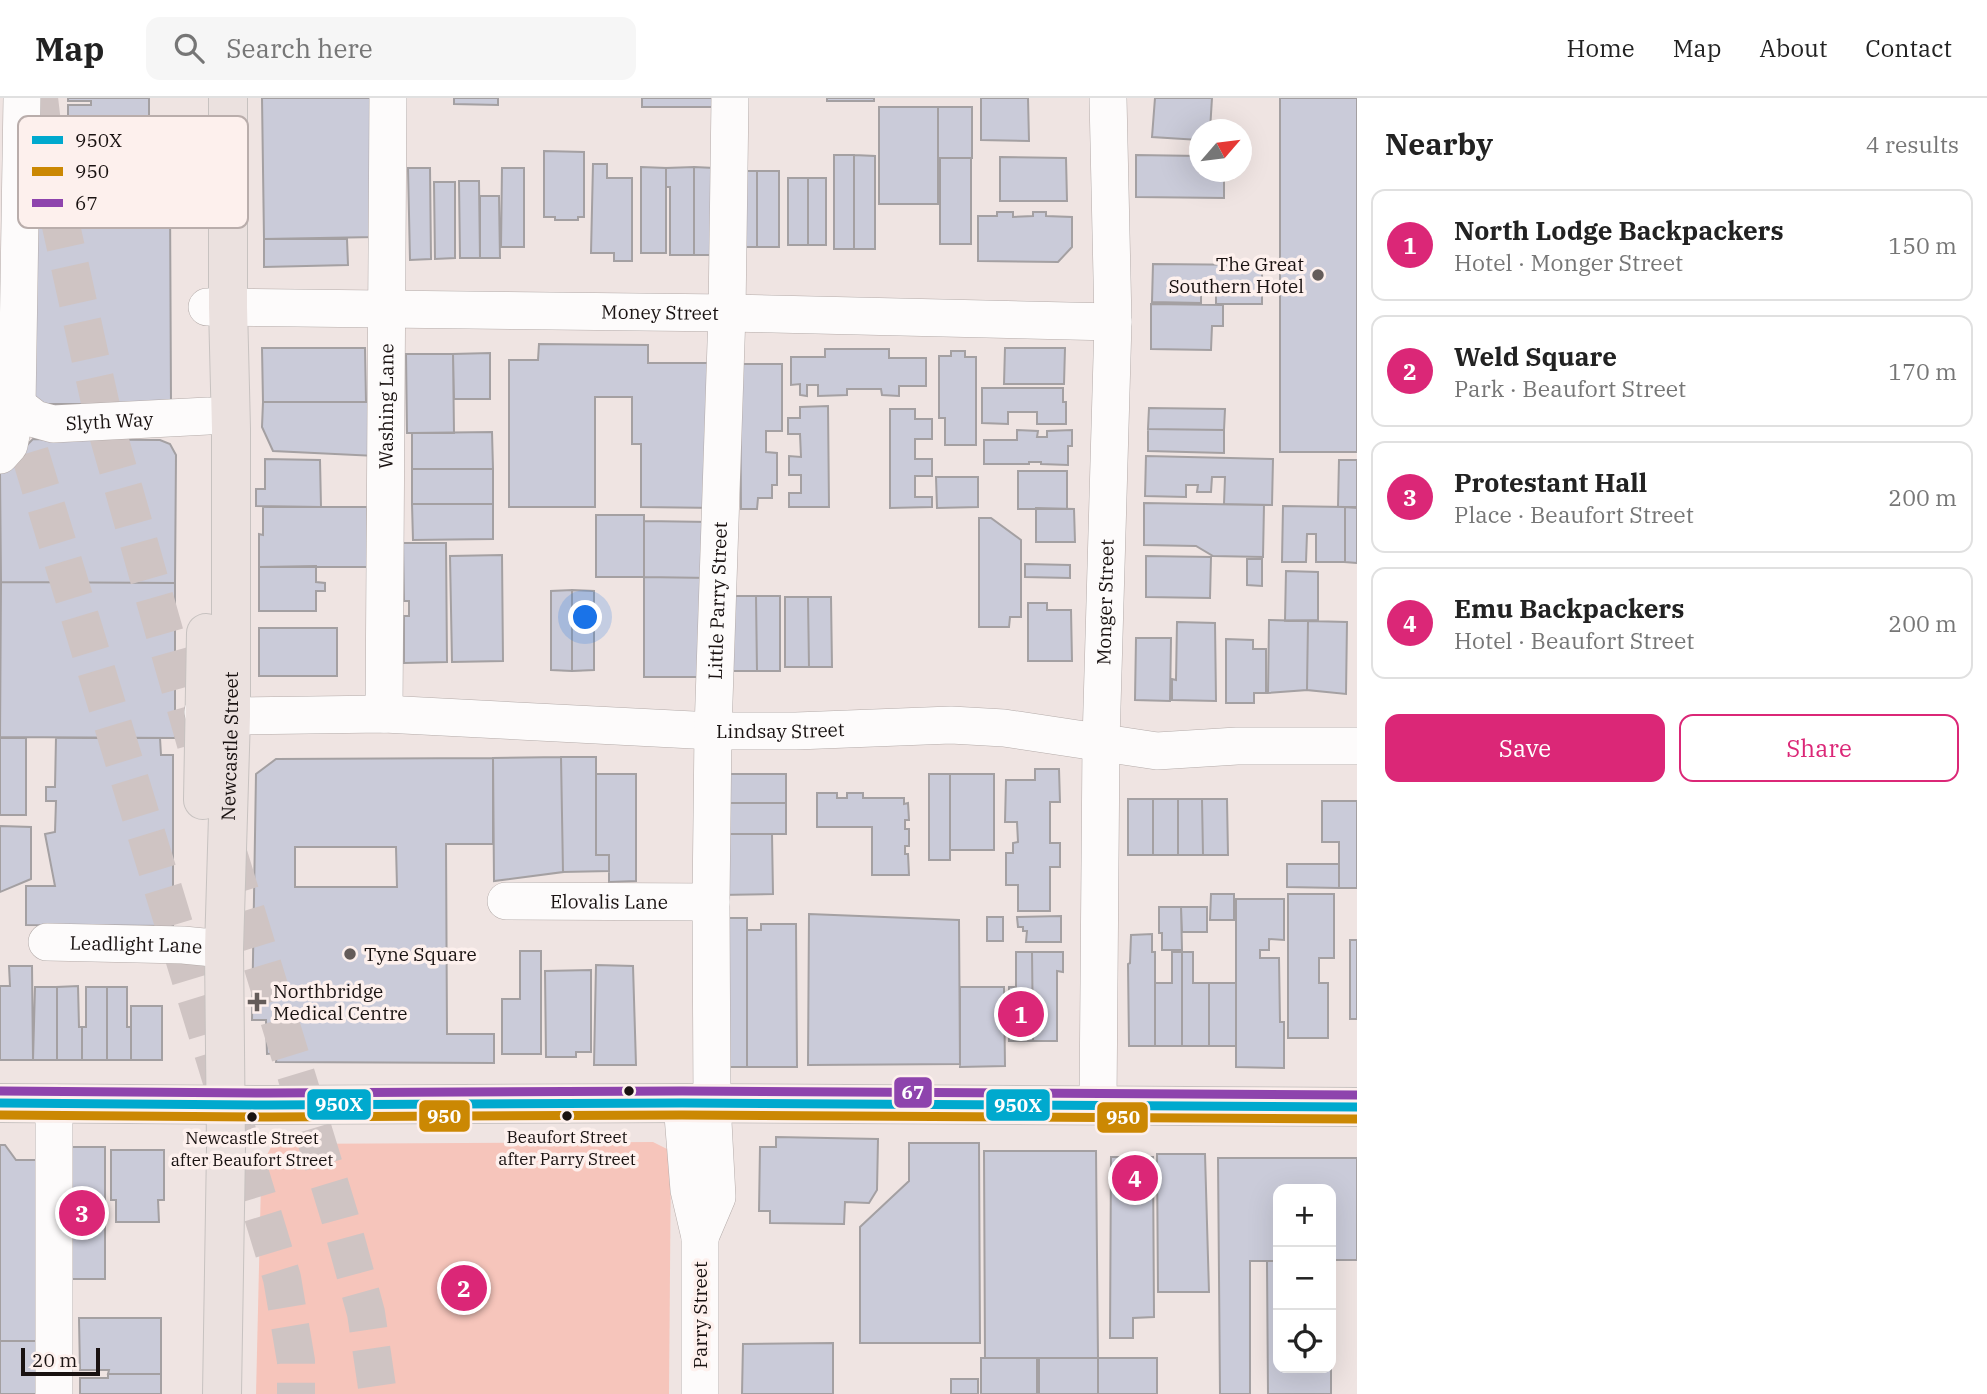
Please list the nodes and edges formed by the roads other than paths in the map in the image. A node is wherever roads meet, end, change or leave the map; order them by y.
1 (22, 98) edge
2 (205, 98) edge
3 (228, 98) edge
4 (388, 98) edge
5 (730, 98) edge
6 (1108, 98) edge
7 (22, 116) edge
8 (206, 116) edge
9 (227, 116) edge
10 (20, 228) edge
11 (212, 228) edge
12 (221, 228) edge
13 (217, 307) junction
14 (386, 309) junction
15 (727, 313) junction
16 (1113, 323) junction
17 (17, 405) junction
18 (208, 416) junction
19 (0, 455) edge
20 (384, 713) junction
21 (217, 714) junction
22 (713, 731) junction
23 (1101, 742) junction
24 (1357, 746) edge
25 (506, 901) dead end
26 (711, 902) junction
27 (47, 942) dead end
28 (213, 948) junction
29 (0, 1103) edge
30 (54, 1103) junction
31 (697, 1103) junction
32 (1098, 1104) junction
33 (212, 1105) junction
34 (1357, 1107) edge
35 (54, 1394) edge
36 (197, 1394) edge
37 (222, 1394) edge
38 (700, 1394) edge

1 - 7 street
2 - 8 main road, Newcastle Street
3 - 9 main road, Newcastle Street
4 - 14 street, Washing Lane
5 - 15 street, Little Parry Street
6 - 16 street, Monger Street
10 - 17 street
11 - 13 main road, Newcastle Street
12 - 13 main road, Newcastle Street
13 - 14 street, Money Street
13 - 18 main road, Newcastle Street
13 - 21 main road, Newcastle Street
14 - 15 street, Money Street
14 - 20 street, Washing Lane
15 - 16 street, Money Street
15 - 22 street, Little Parry Street
16 - 23 street, Monger Street
17 - 18 street, Slyth Way
17 - 19 street
18 - 21 main road, Newcastle Street
20 - 21 street, Lindsay Street
20 - 22 street, Lindsay Street
21 - 28 main road, Newcastle Street
22 - 23 street, Lindsay Street
22 - 26 street, Little Parry Street
23 - 24 street, Lindsay Street
23 - 32 street, Monger Street
25 - 26 street, Elovalis Lane
26 - 31 street, Little Parry Street
27 - 28 street, Leadlight Lane
28 - 33 main road, Newcastle Street
29 - 30 main road
30 - 33 main road
30 - 35 street
31 - 32 main road
31 - 33 main road
31 - 38 street, Parry Street
32 - 34 main road
33 - 36 main road, Newcastle Street
33 - 37 main road, Newcastle Street

